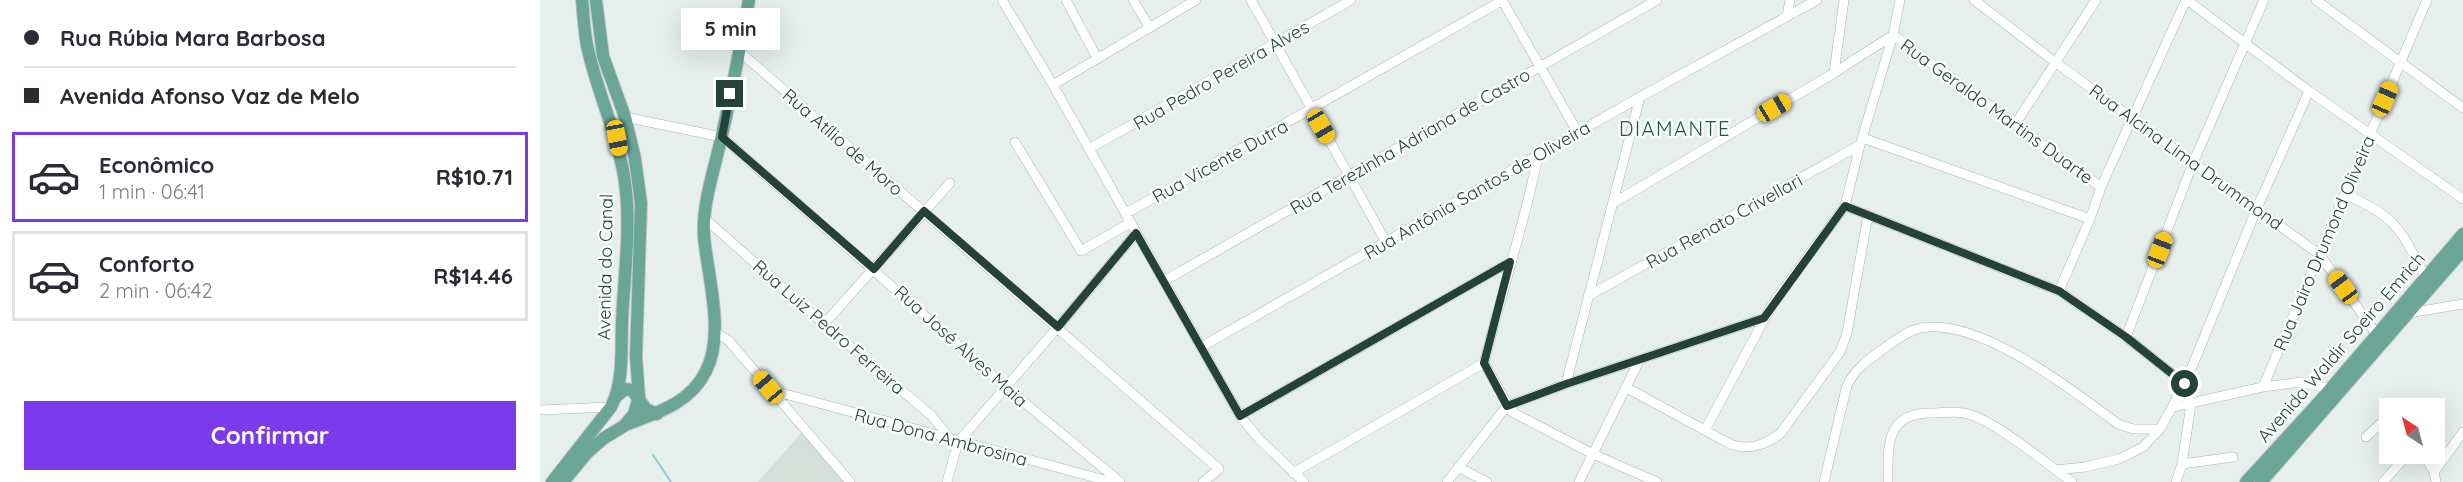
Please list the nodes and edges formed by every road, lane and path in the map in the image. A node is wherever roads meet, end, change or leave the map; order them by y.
1 (582, 0) edge
2 (596, 0) edge
3 (749, 0) edge
4 (1002, 0) edge
5 (1066, 0) edge
6 (1133, 0) edge
7 (1196, 0) edge
8 (1251, 0) edge
9 (1352, 0) edge
10 (1503, 0) edge
11 (1657, 0) edge
12 (1790, 0) edge
13 (1817, 0) edge
14 (1845, 0) edge
15 (1899, 0) edge
16 (1974, 0) edge
17 (2096, 0) edge
18 (2187, 0) edge
19 (2264, 0) edge
20 (2316, 0) edge
21 (2427, 0) edge
22 (1787, 16) junction
23 (1150, 28) junction
24 (1893, 35) junction
25 (2245, 44) junction
26 (1275, 45) junction
27 (739, 51) junction
28 (1097, 58) junction
29 (2055, 62) junction
30 (2401, 64) junction
31 (1541, 66) junction
32 (1834, 73) junction
33 (1053, 85) junction
34 (2309, 91) junction
35 (1640, 97) junction
36 (2463, 108) edge
37 (1312, 110) junction
38 (625, 117) junction
39 (2132, 118) junction
40 (2016, 123) junction
41 (1578, 133) junction
42 (2370, 134) junction
43 (722, 137) junction
44 (1015, 142) dead end
45 (1861, 142) junction
46 (1089, 149) junction
47 (1536, 156) junction
48 (2193, 163) junction
49 (1349, 176) junction
50 (950, 183) dead end
51 (2101, 186) junction
52 (2344, 194) junction
53 (2463, 199) edge
54 (1615, 202) junction
55 (1845, 206) junction
56 (2257, 208) junction
57 (924, 211) junction
58 (1868, 215) junction
59 (703, 217) junction
60 (1127, 219) junction
61 (2090, 219) junction
62 (1136, 233) junction
63 (2463, 234) edge
64 (1386, 242) junction
65 (2463, 250) edge
66 (2320, 255) junction
67 (1510, 262) junction
68 (874, 269) junction
69 (2425, 277) junction
70 (1164, 281) junction
71 (2059, 291) junction
72 (1588, 296) junction
73 (2463, 304) edge
74 (2409, 313) junction
75 (1764, 318) junction
76 (824, 324) junction
77 (1058, 327) junction
78 (715, 332) junction
79 (2377, 335) junction
80 (2126, 337) junction
81 (1202, 347) junction
82 (1639, 361) junction
83 (1484, 363) junction
84 (1566, 384) junction
85 (2185, 384) junction
86 (2263, 387) junction
87 (1006, 388) junction
88 (1627, 388) junction
89 (770, 390) junction
90 (2335, 390) junction
91 (639, 397) junction
92 (613, 402) junction
93 (2191, 404) junction
94 (1507, 406) junction
95 (2173, 407) junction
96 (540, 410) edge
97 (657, 414) junction
98 (1240, 416) junction
99 (2379, 425) edge
100 (624, 426) junction
101 (2160, 429) junction
102 (1705, 430) junction
103 (2463, 432) edge
104 (2366, 437) dead end
105 (955, 441) junction
106 (1593, 454) junction
107 (2233, 457) dead end
108 (2181, 464) junction
109 (2399, 464) edge
110 (2429, 464) edge
111 (1458, 467) junction
112 (2055, 470) junction
113 (2434, 472) junction
114 (1293, 473) junction
115 (552, 482) edge
116 (563, 482) edge
117 (850, 482) edge
118 (947, 482) edge
119 (1112, 482) edge
120 (1120, 482) edge
121 (1203, 482) edge
122 (1304, 482) edge
123 (1447, 482) edge
124 (1487, 482) edge
125 (1579, 482) edge
126 (1657, 482) edge
127 (1824, 482) edge
128 (1888, 482) edge
129 (2072, 482) edge
130 (2176, 482) edge
131 (2246, 482) edge
132 (2260, 482) edge
133 (2383, 482) edge
134 (2436, 482) edge

1 - 92 main road, Avenida do Canal
2 - 38 main road, Avenida do Canal
3 - 27 main road
4 - 33 street
5 - 28 street
6 - 23 street
7 - 23 street
8 - 26 street
9 - 26 street, Rua Pedro Pereira Alves
10 - 31 street
10 - 37 street, Rua Vicente Dutra
11 - 31 street, Rua Terezinha Adriana de Castro
12 - 22 street
13 - 22 street, Rua Antônia Santos de Oliveira
14 - 32 street
15 - 24 street
16 - 29 street, Rua Alcina Lima Drummond
17 - 29 street
18 - 25 street
18 - 39 street
19 - 25 street
20 - 30 street
21 - 30 street, Rua Jairo Drumond Oliveira
22 - 35 street, Rua Antônia Santos de Oliveira
23 - 28 street
24 - 32 street
24 - 40 street, Rua Geraldo Martins Duarte
24 - 45 street
25 - 34 street
25 - 48 street
26 - 37 street
26 - 46 street, Rua Pedro Pereira Alves
27 - 43 main road
27 - 57 street, Rua Atílio de Moro
28 - 33 street
29 - 39 street, Rua Alcina Lima Drummond
29 - 40 street
30 - 36 street
30 - 42 street, Rua Jairo Drumond Oliveira
31 - 41 street
31 - 49 street, Rua Terezinha Adriana de Castro
32 - 54 street
33 - 46 street
34 - 42 street
34 - 56 street
35 - 41 street, Rua Antônia Santos de Oliveira
35 - 54 street
37 - 49 street
37 - 60 street, Rua Vicente Dutra
38 - 43 street
38 - 91 main road, Avenida do Canal
39 - 48 street, Rua Alcina Lima Drummond
39 - 51 street
40 - 51 street, Rua Geraldo Martins Duarte
41 - 47 street, Rua Antônia Santos de Oliveira
42 - 52 street, Rua Jairo Drumond Oliveira
42 - 53 street
43 - 59 main road
43 - 68 street, Rua José Alves Maia
44 - 60 street, Rua Vicente Dutra
45 - 55 street
45 - 61 street
45 - 72 street, Rua Renato Crivellari
46 - 60 street
47 - 64 street, Rua Antônia Santos de Oliveira
47 - 67 street
48 - 56 street, Rua Alcina Lima Drummond
48 - 80 street
49 - 64 street
49 - 70 street, Rua Terezinha Adriana de Castro
50 - 57 street
51 - 61 street
52 - 66 street, Rua Jairo Drumond Oliveira
52 - 69 street
54 - 72 street
55 - 58 street
55 - 75 street
56 - 66 street, Rua Alcina Lima Drummond
56 - 85 street
57 - 68 street
57 - 77 street, Rua Atílio de Moro
58 - 71 street
58 - 102 street
59 - 76 street, Rua Luiz Pedro Ferreira
59 - 78 main road
60 - 62 street
61 - 71 street
62 - 70 street
62 - 77 street
63 - 69 main road, Avenida Waldir Soeiro Emrich
64 - 81 street, Rua Antônia Santos de Oliveira
65 - 74 main road, Avenida Waldir Soeiro Emrich
66 - 79 street, Rua Alcina Lima Drummond
66 - 86 street, Rua Jairo Drumond Oliveira
67 - 83 street
67 - 98 street
68 - 76 street
68 - 87 street, Rua José Alves Maia
69 - 79 main road, Avenida Waldir Soeiro Emrich
70 - 81 street
71 - 80 street
72 - 84 street
73 - 74 street
74 - 90 main road, Avenida Waldir Soeiro Emrich
75 - 82 street
75 - 102 street
76 - 105 street, Rua Luiz Pedro Ferreira
77 - 87 street
77 - 121 street, Rua Atílio de Moro
78 - 89 street
78 - 97 main road
79 - 90 main road, Avenida Waldir Soeiro Emrich
80 - 85 street
81 - 98 street
82 - 84 street
82 - 88 street
83 - 94 street
83 - 114 street
84 - 94 street
85 - 95 street
86 - 90 street
86 - 93 street
87 - 105 street
87 - 120 street, Rua José Alves Maia
88 - 102 street
88 - 106 street
89 - 105 street, Rua Dona Ambrosina
89 - 117 street
90 - 131 main road, Avenida Waldir Soeiro Emrich
90 - 132 main road, Avenida Waldir Soeiro Emrich
91 - 92 main road
91 - 97 main road
91 - 100 main road
92 - 96 street
92 - 115 main road, Avenida do Canal
93 - 95 street
93 - 108 street
94 - 106 street
94 - 111 street
95 - 101 street
97 - 100 main road
98 - 114 street
99 - 104 street
100 - 116 main road
101 - 112 street
101 - 127 street
103 - 113 street
105 - 118 street
105 - 119 street, Rua Dona Ambrosina
106 - 125 street
106 - 126 street
107 - 108 street
108 - 130 street
109 - 133 street
110 - 113 street
111 - 123 street
111 - 124 street
112 - 128 street
112 - 129 street
113 - 134 street
114 - 122 street

